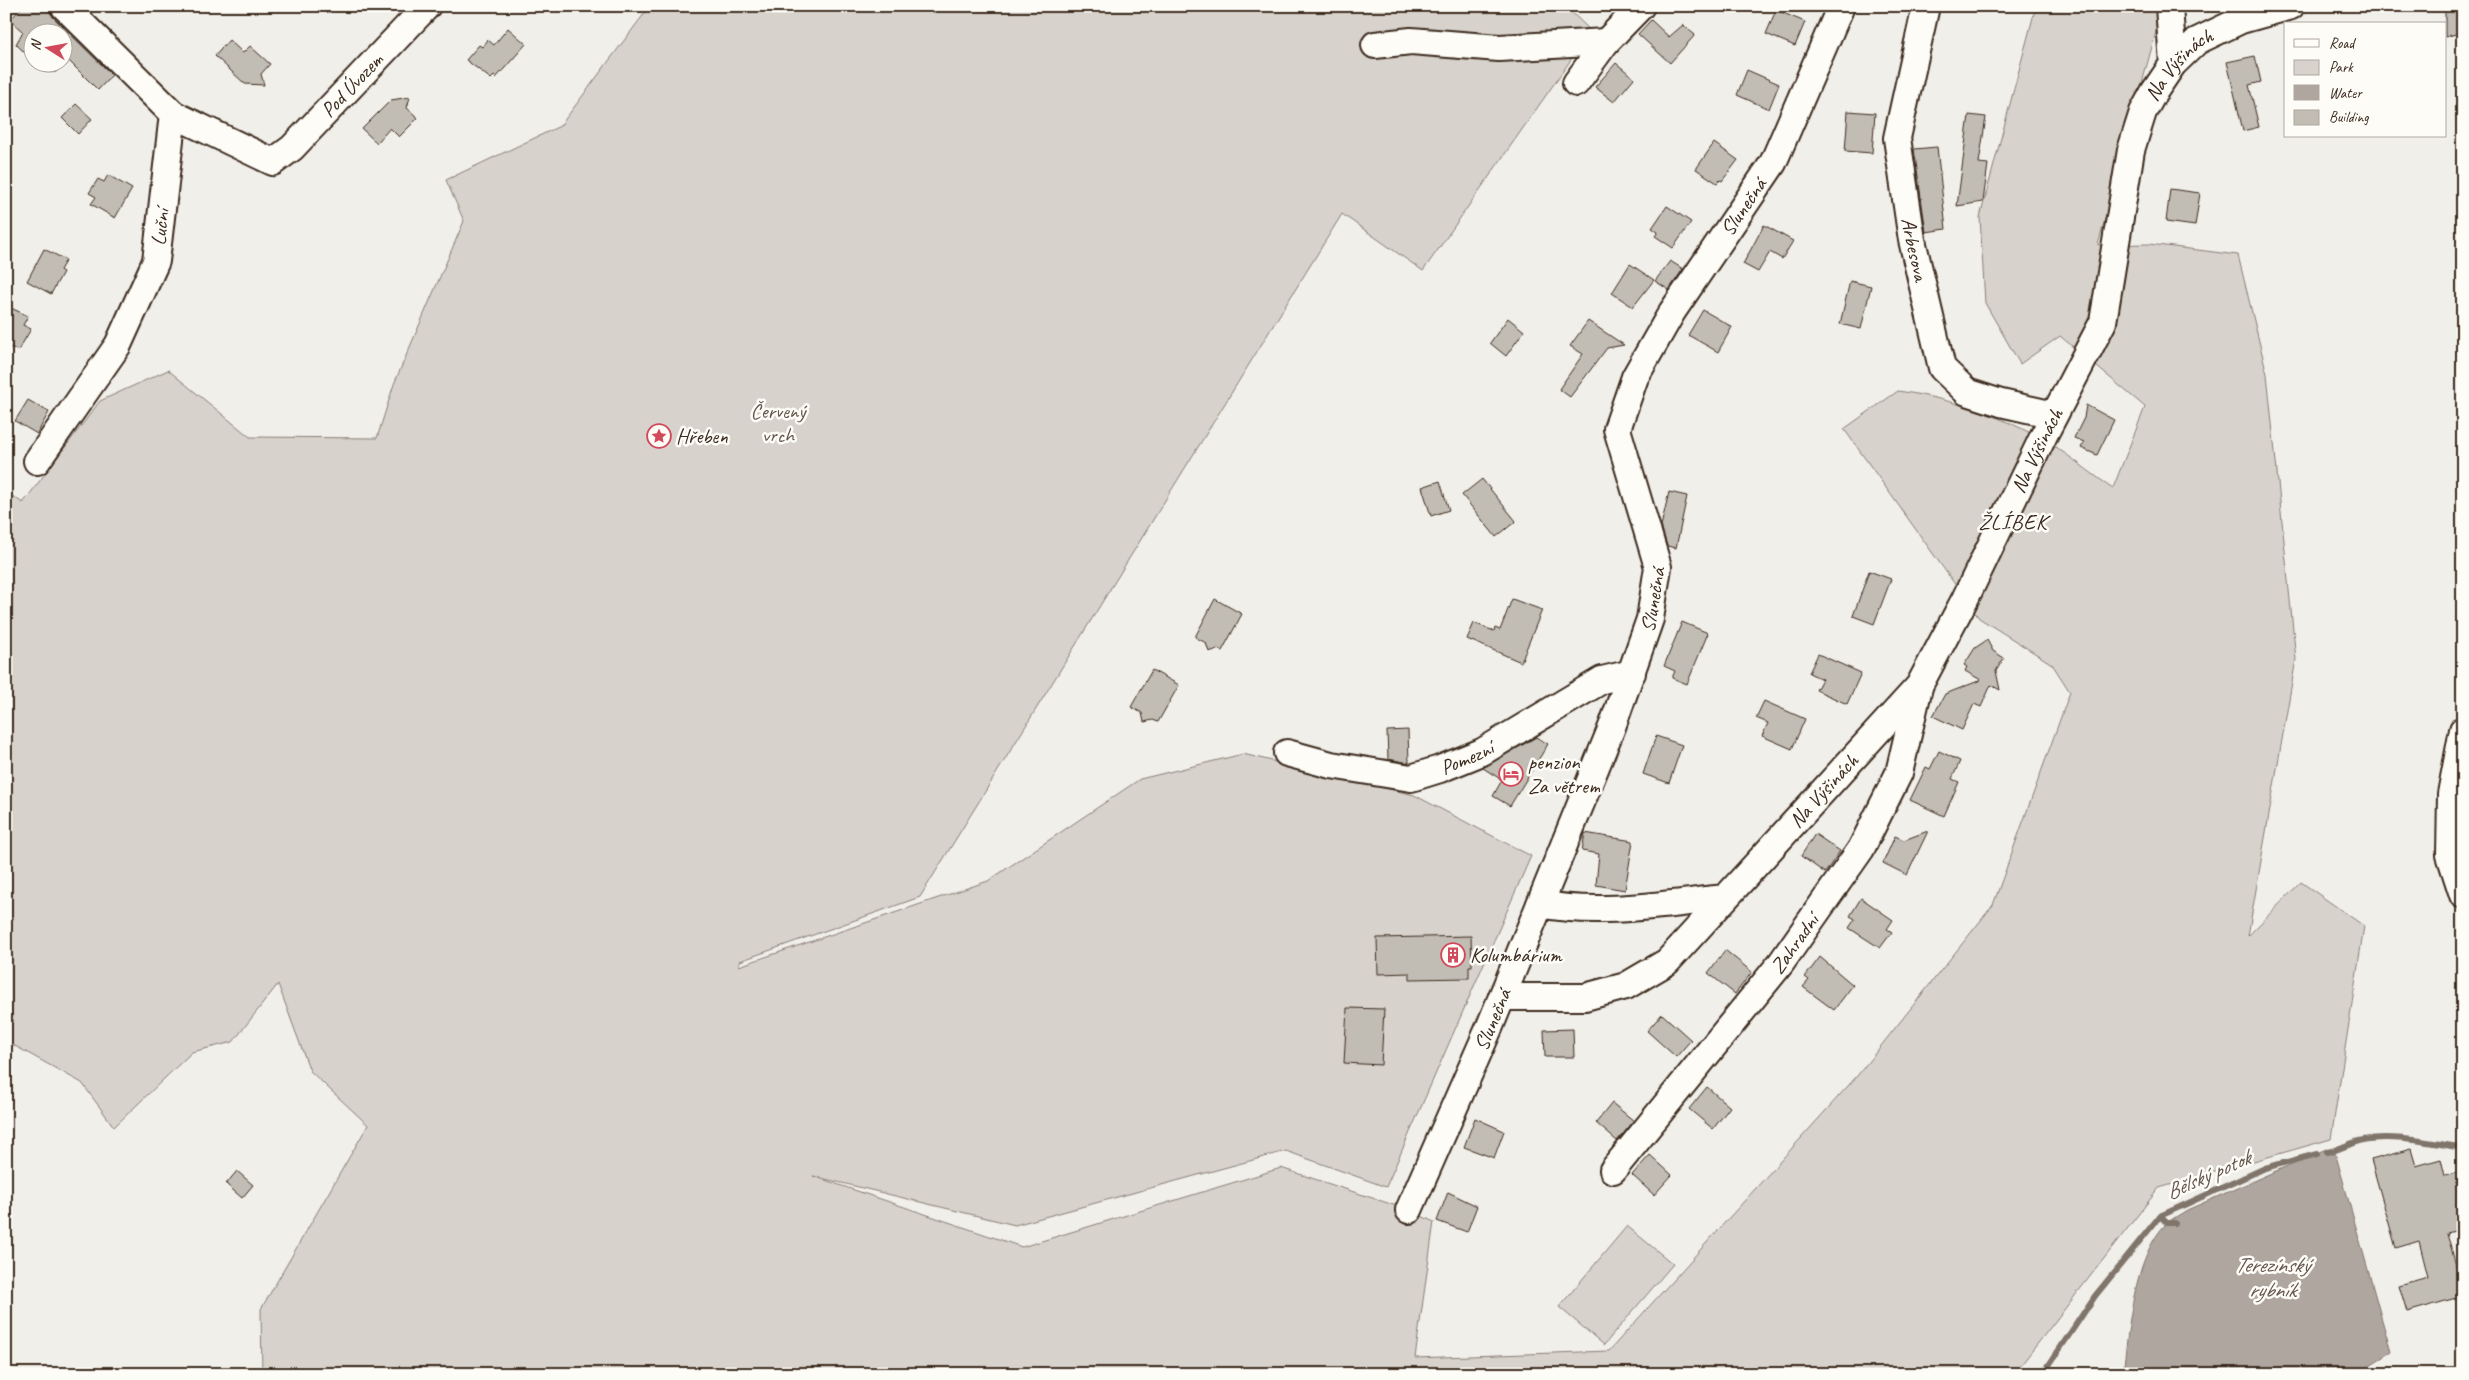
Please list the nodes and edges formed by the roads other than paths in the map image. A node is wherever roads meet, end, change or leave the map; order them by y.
1 (64, 6) edge
2 (427, 6) edge
3 (1641, 6) edge
4 (1841, 6) edge
5 (1926, 6) edge
6 (2169, 6) edge
7 (2291, 6) edge
8 (1606, 42) junction
9 (1375, 45) dead end
10 (2173, 64) junction
11 (1576, 83) dead end
12 (172, 114) junction
13 (2049, 425) junction
14 (37, 461) dead end
15 (1632, 673) junction
16 (1919, 686) junction
17 (2463, 730) edge
18 (1288, 754) dead end
19 (2463, 895) edge
20 (1725, 898) junction
21 (1540, 904) junction
22 (1502, 997) junction
23 (1613, 1170) dead end
24 (1408, 1210) dead end

1 - 12 street
2 - 12 street, Pod Úvozem
3 - 8 street
4 - 15 street, Slunečná
5 - 13 street, Arbesova
6 - 10 street
7 - 10 street, Na Výšinách
8 - 9 street
8 - 11 street
10 - 13 street, Na Výšinách
12 - 14 street, Luční
13 - 16 street, Na Výšinách
15 - 18 street, Pomezní
15 - 21 street, Slunečná
16 - 20 street, Na Výšinách
16 - 23 street, Zahradní
17 - 19 street
20 - 21 street
20 - 22 street, Na Výšinách
21 - 22 street, Slunečná
22 - 24 street, Slunečná

